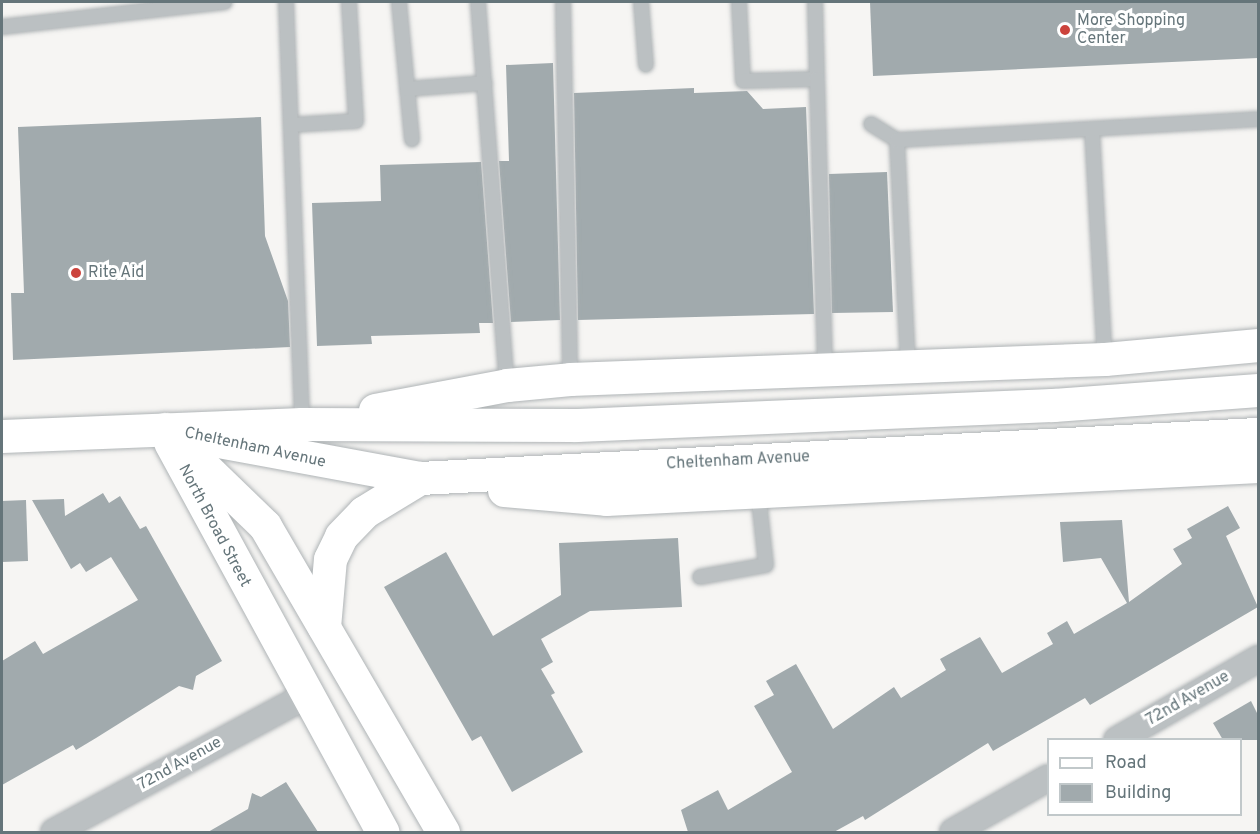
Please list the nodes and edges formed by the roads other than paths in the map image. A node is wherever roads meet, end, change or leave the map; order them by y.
1 (225, 2) edge
2 (286, 2) edge
3 (349, 2) edge
4 (399, 2) edge
5 (478, 2) edge
6 (563, 2) edge
7 (641, 2) edge
8 (740, 2) edge
9 (815, 2) edge
10 (2, 27) edge
11 (646, 65) dead end
12 (817, 79) junction
13 (484, 83) junction
14 (407, 89) junction
15 (1258, 119) edge
16 (871, 124) dead end
17 (291, 125) junction
18 (1092, 130) junction
19 (412, 139) dead end
20 (897, 140) junction
21 (1258, 345) edge
22 (1105, 358) junction
23 (908, 366) junction
24 (825, 369) junction
25 (570, 379) junction
26 (507, 385) junction
27 (1258, 390) edge
28 (302, 424) junction
29 (165, 429) junction
30 (1258, 434) edge
31 (2, 436) edge
32 (1258, 466) edge
33 (426, 478) junction
34 (758, 491) junction
35 (700, 577) dead end
36 (324, 627) junction
37 (1258, 659) edge
38 (306, 696) junction
39 (1120, 738) edge
40 (1047, 779) edge
41 (54, 832) edge
42 (383, 832) edge
43 (443, 832) edge
44 (953, 832) edge

1 - 10 lane
2 - 17 lane
3 - 17 lane
4 - 14 lane
5 - 13 lane
6 - 25 lane
7 - 11 lane
8 - 12 lane
9 - 12 lane
12 - 24 lane
13 - 14 lane
13 - 26 lane
14 - 19 lane
15 - 18 lane
16 - 20 lane
17 - 28 lane
18 - 20 lane
18 - 22 lane
20 - 23 lane
21 - 22 main road
22 - 23 main road
23 - 24 main road
24 - 25 main road
25 - 26 main road
26 - 28 main road
27 - 28 main road, Cheltenham Avenue
28 - 29 main road, Cheltenham Avenue
29 - 31 main road
29 - 33 main road, Cheltenham Avenue
29 - 36 main road, North Broad Street
29 - 38 main road, North Broad Street
30 - 33 main road, Cheltenham Avenue
32 - 34 main road
33 - 34 main road
33 - 36 main road
34 - 35 lane
36 - 43 main road, North Broad Street
37 - 39 street, 72nd Avenue
38 - 41 street, 72nd Avenue
38 - 42 main road, North Broad Street
40 - 44 street

